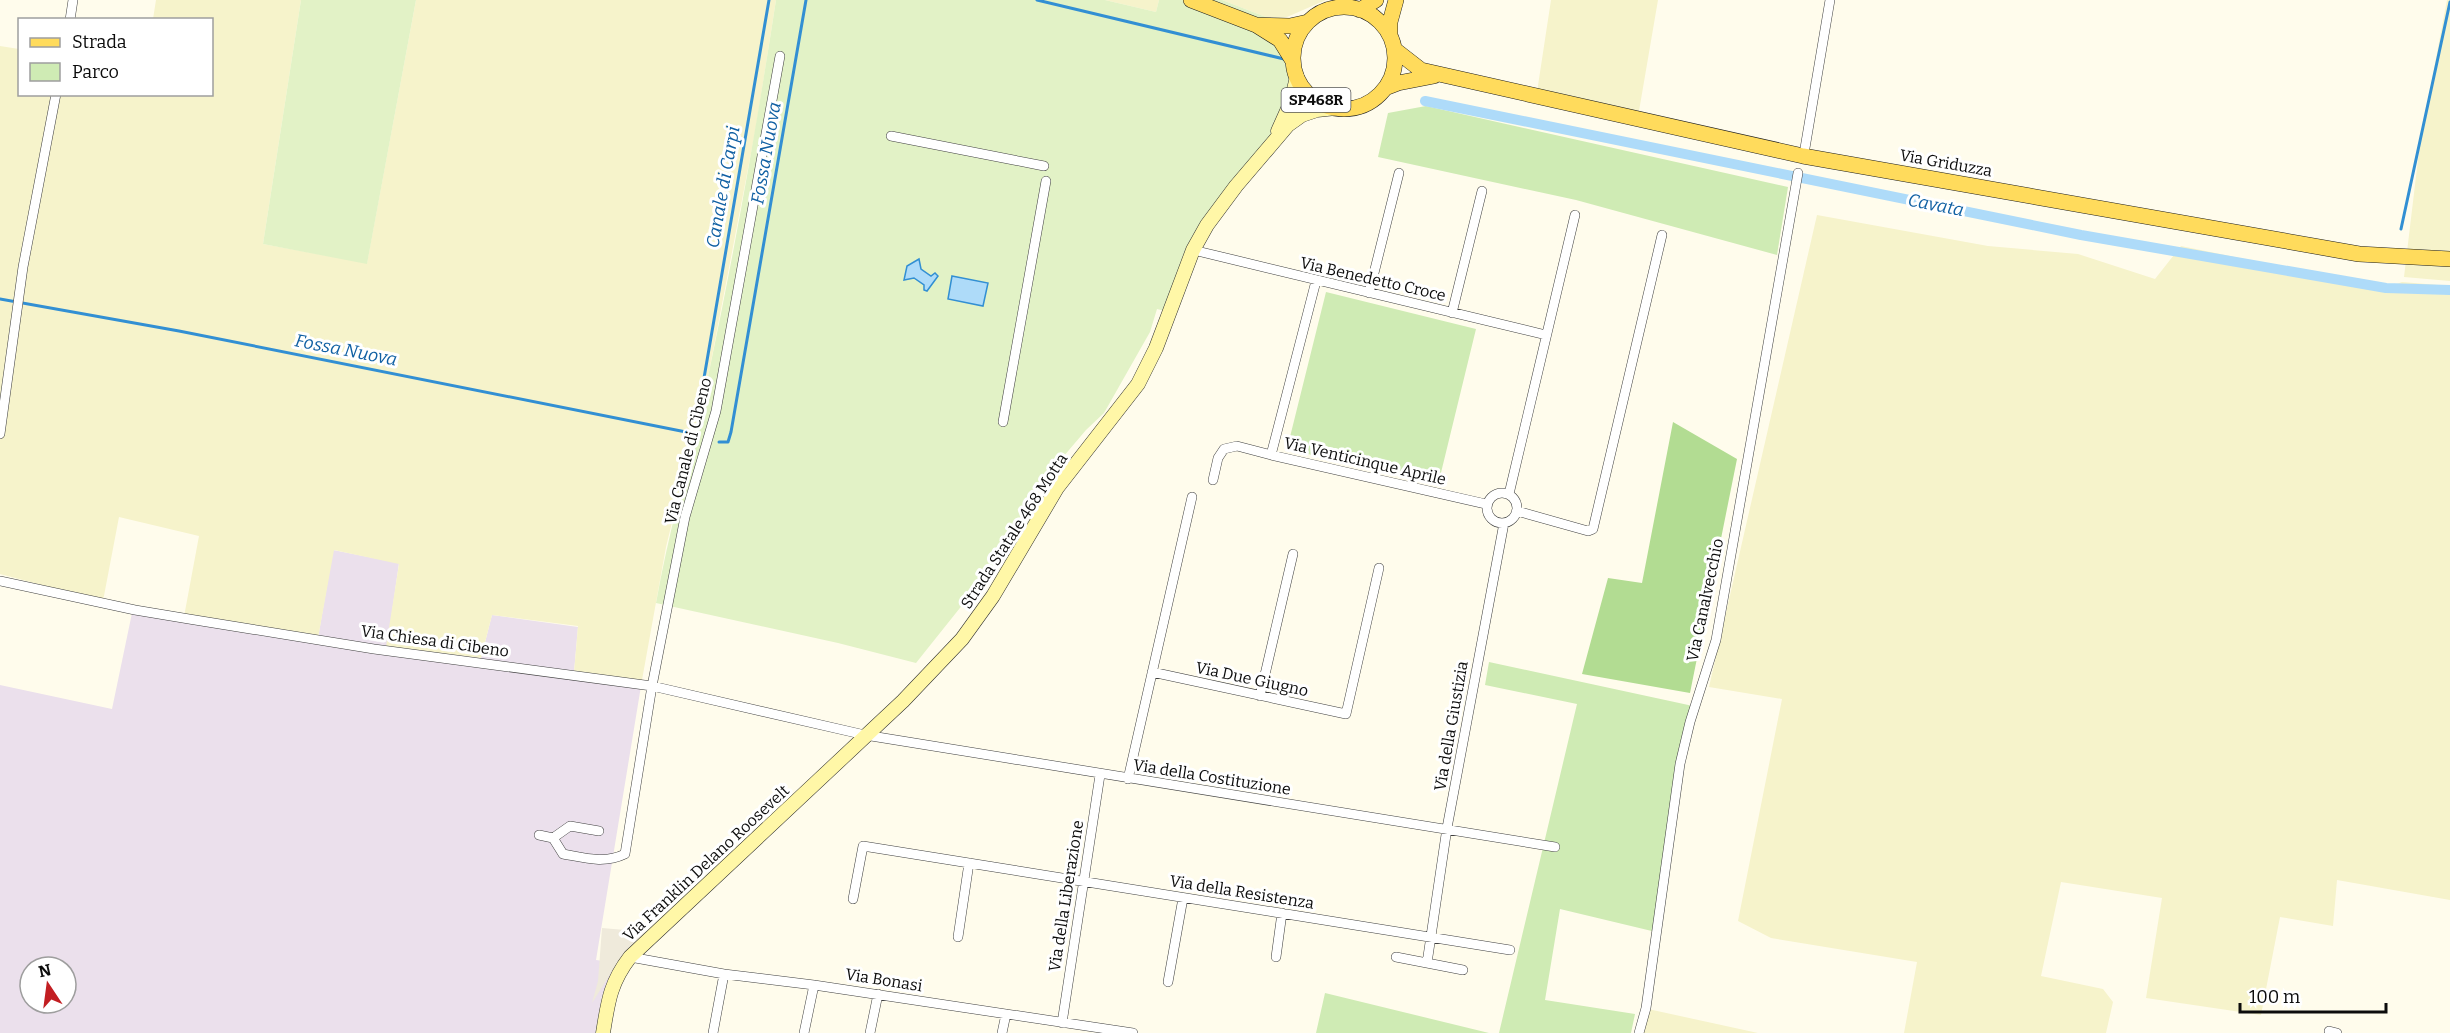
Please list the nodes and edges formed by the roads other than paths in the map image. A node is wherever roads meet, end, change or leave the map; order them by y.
1 (73, 0) edge
2 (1191, 0) edge
3 (1376, 0) edge
4 (1396, 0) edge
5 (1830, 0) edge
6 (1360, 10) junction
7 (70, 18) edge
8 (1308, 22) junction
9 (1256, 25) junction
10 (1392, 42) junction
11 (780, 56) dead end
12 (1293, 61) junction
13 (1440, 75) junction
14 (1297, 77) junction
15 (1385, 88) junction
16 (56, 96) edge
17 (1336, 108) junction
18 (891, 136) dead end
19 (1273, 140) junction
20 (1805, 148) dead end
21 (1044, 166) dead end
22 (1798, 172) dead end
23 (1399, 173) dead end
24 (1046, 181) dead end
25 (1482, 191) dead end
26 (1575, 215) dead end
27 (1662, 235) dead end
28 (1193, 250) junction
29 (2450, 259) edge
30 (1316, 281) junction
31 (1369, 293) junction
32 (1452, 313) junction
33 (1546, 335) junction
34 (1003, 422) dead end
35 (0, 434) edge
36 (1271, 455) junction
37 (1213, 480) dead end
38 (1509, 494) junction
39 (1192, 497) dead end
40 (1486, 504) junction
41 (1517, 511) junction
42 (1504, 523) junction
43 (1293, 554) dead end
44 (1379, 568) dead end
45 (0, 581) edge
46 (1152, 672) junction
47 (652, 686) junction
48 (1260, 696) junction
49 (865, 735) junction
50 (1100, 775) junction
51 (1128, 779) junction
52 (1447, 828) junction
53 (599, 831) dead end
54 (538, 835) dead end
55 (553, 838) junction
56 (1555, 847) dead end
57 (969, 863) junction
58 (1082, 882) junction
59 (1183, 898) junction
60 (853, 899) dead end
61 (1282, 914) junction
62 (1432, 936) junction
63 (958, 937) dead end
64 (1510, 950) dead end
65 (630, 957) junction
66 (1276, 957) dead end
67 (1395, 957) dead end
68 (1426, 963) junction
69 (1463, 970) dead end
70 (724, 974) junction
71 (1168, 982) dead end
72 (814, 985) junction
73 (878, 994) junction
74 (1006, 1014) junction
75 (1062, 1023) junction
76 (1085, 1030) edge
77 (603, 1033) edge
78 (712, 1033) edge
79 (804, 1033) edge
80 (870, 1033) edge
81 (1002, 1033) edge
82 (1133, 1033) edge
83 (1638, 1033) edge

1 - 7 street
2 - 9 main road
3 - 6 main road
4 - 10 main road
5 - 20 street
6 - 8 main road
6 - 10 main road
8 - 9 main road
8 - 12 main road
9 - 12 main road
10 - 13 main road, Via Griduzza
10 - 15 main road
11 - 47 street, Via Canale di Cibeno
12 - 14 main road, SP468R
13 - 15 main road, Via Griduzza
13 - 29 main road, Via Griduzza
14 - 17 main road, SP468R
14 - 19 main road
15 - 17 main road, SP468R
16 - 35 street
17 - 19 main road
18 - 21 street
19 - 28 main road, Strada Statale 468 Motta
22 - 83 street, Via Canalvecchio
23 - 31 street
24 - 34 street
25 - 32 street
26 - 33 street
27 - 41 street
28 - 30 street, Via Benedetto Croce
28 - 49 main road, Strada Statale 468 Motta
30 - 31 street, Via Benedetto Croce
30 - 36 street, Via Venticinque Aprile
31 - 32 street, Via Benedetto Croce
32 - 33 street, Via Benedetto Croce
33 - 38 street
36 - 37 street
36 - 40 street, Via Venticinque Aprile
38 - 40 street
38 - 41 street
39 - 46 street
40 - 42 street
41 - 42 street
42 - 52 street, Via della Giustizia
43 - 48 street
44 - 48 street, Via Due Giugno
45 - 47 street, Via Chiesa di Cibeno
46 - 48 street, Via Due Giugno
46 - 51 street
47 - 49 street, Via Chiesa di Cibeno
47 - 55 street, Via Canale di Cibeno
49 - 50 street, Via della Costituzione
49 - 65 main road, Via Franklin Delano Roosevelt
50 - 51 street, Via della Costituzione
50 - 58 street, Via della Liberazione
51 - 52 street, Via della Costituzione
52 - 56 street, Via della Costituzione
52 - 62 street, Via della Giustizia
53 - 55 street
54 - 55 street
57 - 58 street, Via della Resistenza
57 - 60 street, Via della Resistenza
57 - 63 street
58 - 59 street, Via della Resistenza
58 - 75 street, Via della Liberazione
59 - 61 street, Via della Resistenza
59 - 71 street
61 - 62 street, Via della Resistenza
61 - 66 street
62 - 64 street, Via della Resistenza
62 - 68 street, Via della Giustizia
65 - 70 street, Via Bonasi
65 - 77 main road, Via Franklin Delano Roosevelt
67 - 68 street
68 - 69 street
70 - 72 street, Via Bonasi
70 - 78 street
72 - 73 street, Via Bonasi
72 - 79 street
73 - 74 street, Via Bonasi
73 - 80 street
74 - 75 street, Via Bonasi
74 - 81 street
75 - 76 street, Via Bonasi
76 - 82 street, Via Bonasi

